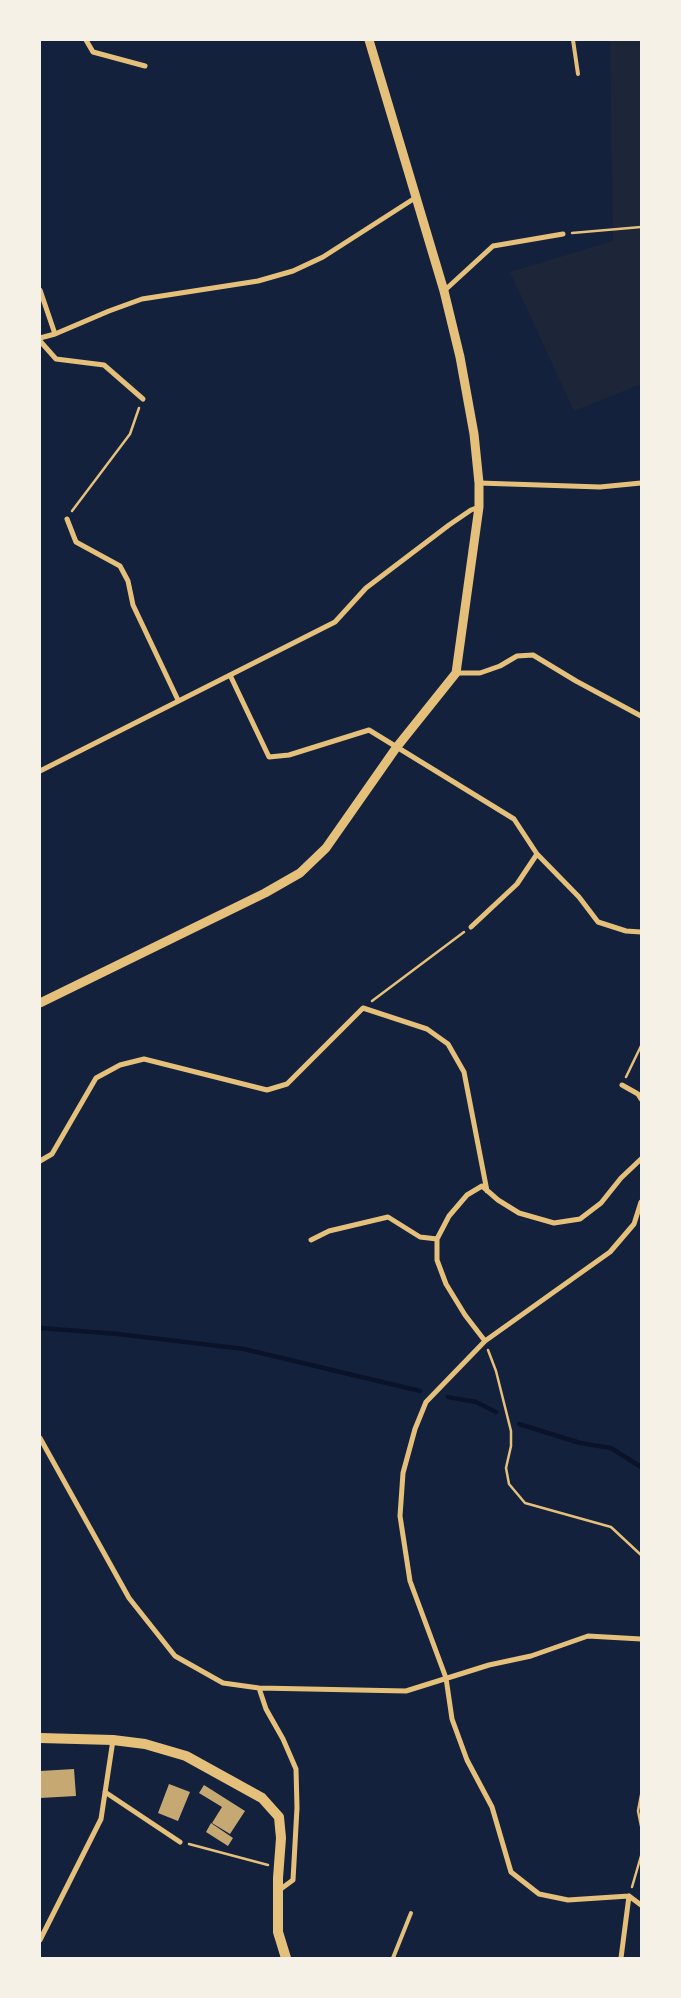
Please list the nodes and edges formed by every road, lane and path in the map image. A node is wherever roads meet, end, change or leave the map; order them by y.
1 (86, 40) edge
2 (369, 40) edge
3 (573, 40) edge
4 (145, 66) dead end
5 (578, 74) dead end
6 (415, 198) junction
7 (641, 227) edge
8 (563, 234) joint
9 (40, 290) edge
10 (444, 291) junction
11 (55, 334) junction
12 (40, 340) edge
13 (142, 399) joint
14 (479, 483) junction
15 (641, 484) edge
16 (479, 506) junction
17 (67, 519) joint
18 (456, 673) junction
19 (230, 675) junction
20 (178, 700) junction
21 (641, 716) edge
22 (396, 748) junction
23 (40, 771) edge
24 (538, 854) junction
25 (471, 926) joint
26 (641, 932) edge
27 (40, 1003) edge
28 (363, 1008) junction
29 (641, 1046) edge
30 (622, 1085) joint
31 (641, 1099) edge
32 (641, 1159) edge
33 (40, 1161) edge
34 (487, 1192) junction
35 (641, 1202) edge
36 (437, 1239) junction
37 (311, 1240) dead end
38 (485, 1341) junction
39 (40, 1438) edge
40 (641, 1555) edge
41 (641, 1639) edge
42 (446, 1678) junction
43 (259, 1688) junction
44 (40, 1738) edge
45 (113, 1740) junction
46 (105, 1792) junction
47 (641, 1795) edge
48 (641, 1826) edge
49 (180, 1842) joint
50 (641, 1856) edge
51 (257, 1863) dead end
52 (278, 1891) junction
53 (629, 1896) junction
54 (641, 1905) edge
55 (411, 1914) dead end
56 (40, 1940) edge
57 (286, 1958) edge
58 (393, 1958) edge
59 (621, 1958) edge

1 - 4 street
2 - 6 street
3 - 5 lane
6 - 10 street
6 - 11 street
7 - 8 path
8 - 10 street
9 - 11 street
10 - 14 street
11 - 12 street
12 - 13 street
13 - 17 path
14 - 15 street
14 - 16 street
16 - 18 street
16 - 19 street
17 - 20 street
18 - 21 street
18 - 22 street
19 - 20 street
19 - 22 street
20 - 23 street
22 - 24 street
22 - 27 street
24 - 25 street
24 - 26 street
25 - 28 path
28 - 33 street
28 - 34 street
29 - 30 path
30 - 31 street
32 - 34 street
34 - 36 street
35 - 38 street
36 - 37 street
36 - 38 street
38 - 40 path
38 - 42 street
39 - 43 street
41 - 42 street
42 - 43 street
42 - 53 street
43 - 52 street
44 - 45 main road
45 - 46 street
45 - 52 main road
46 - 49 street
46 - 56 street
47 - 48 path
49 - 51 path
50 - 53 path
52 - 57 main road
53 - 54 street
53 - 59 street
55 - 58 lane

